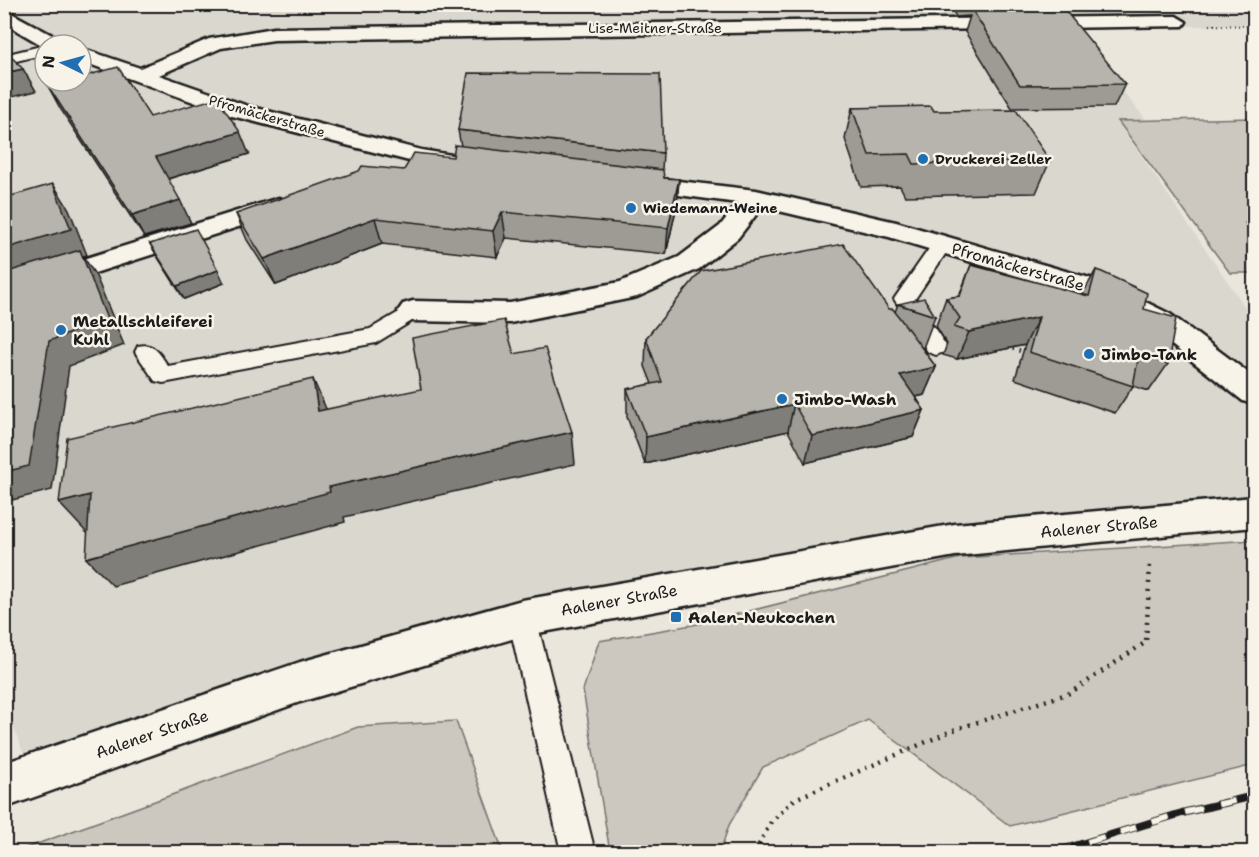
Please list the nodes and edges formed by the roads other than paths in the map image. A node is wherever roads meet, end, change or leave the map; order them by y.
1 (4, 15) edge
2 (1176, 22) road end
3 (35, 33) edge
4 (33, 52) edge
5 (93, 58) edge
6 (4, 60) edge
7 (141, 75) junction
8 (421, 158) junction
9 (479, 164) edge
10 (380, 172) edge
11 (606, 180) edge
12 (307, 197) edge
13 (756, 198) junction
14 (942, 244) junction
15 (21, 288) edge
16 (413, 311) joint
17 (936, 347) edge
18 (146, 352) dead end
19 (1254, 393) edge
20 (1254, 512) edge
21 (522, 618) junction
22 (4, 786) edge
23 (578, 852) edge

1 - 3 street
2 - 7 street, Lise-Meitner-Straße
4 - 6 lane
5 - 7 street, Pfromäckerstraße
7 - 8 street, Pfromäckerstraße
8 - 9 street, Pfromäckerstraße
8 - 10 street, Pfromäckerstraße
11 - 13 street, Pfromäckerstraße
12 - 15 street
13 - 14 street, Pfromäckerstraße
13 - 16 street
14 - 17 lane
14 - 19 street, Pfromäckerstraße
16 - 18 lane
20 - 21 street, Aalener Straße
21 - 22 street, Aalener Straße
21 - 23 lane

